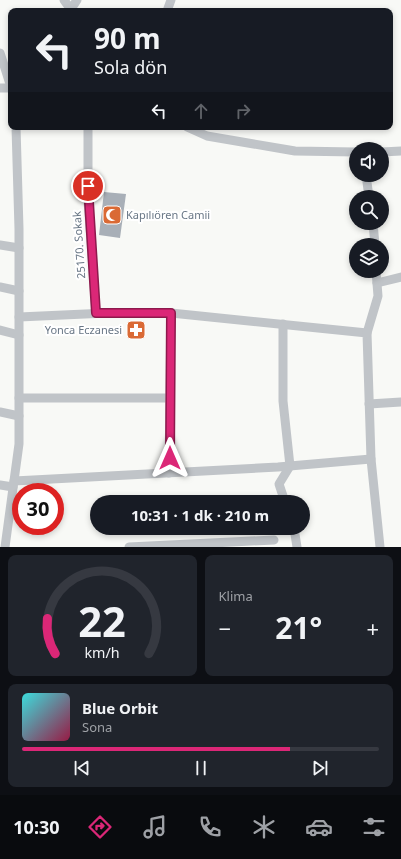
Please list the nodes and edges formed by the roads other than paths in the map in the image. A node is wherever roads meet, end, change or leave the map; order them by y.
1 (64, 0) edge
2 (70, 8) edge
3 (0, 53) edge
4 (8, 78) edge
5 (16, 130) edge
6 (88, 130) edge
7 (194, 130) edge
8 (401, 151) edge
9 (349, 152) edge
10 (389, 152) edge
11 (0, 245) edge
12 (19, 248) junction
13 (401, 277) edge
14 (377, 278) edge
15 (377, 283) junction
16 (0, 287) edge
17 (19, 291) junction
18 (96, 313) junction
19 (171, 313) junction
20 (19, 317) junction
21 (282, 324) junction
22 (0, 330) edge
23 (368, 332) junction
24 (19, 335) junction
25 (19, 398) junction
26 (170, 398) junction
27 (401, 402) edge
28 (369, 404) junction
29 (0, 412) edge
30 (19, 416) junction
31 (371, 459) junction
32 (290, 466) junction
33 (169, 473) junction
34 (14, 483) edge
35 (28, 483) edge
36 (0, 484) edge
37 (12, 484) edge
38 (283, 495) edge
39 (12, 498) edge
40 (295, 535) edge
41 (274, 540) dead end
42 (5, 547) edge
43 (129, 547) edge
44 (297, 547) edge
45 (380, 547) edge

1 - 2 street
3 - 4 street
5 - 12 street
6 - 18 street, 25170. Sokak
7 - 9 street
8 - 10 street
11 - 12 street
12 - 17 street
13 - 15 street
14 - 15 street
15 - 23 street
16 - 17 street
17 - 20 street
18 - 19 street
18 - 20 street
19 - 21 street
19 - 26 street
20 - 24 street
21 - 23 street
21 - 32 street
22 - 24 street
23 - 28 street
24 - 25 street
25 - 26 street
25 - 30 street
26 - 33 street
27 - 28 street
28 - 31 street
29 - 30 street
30 - 34 street
31 - 32 street
31 - 45 street
32 - 33 street
32 - 38 street
33 - 35 street
36 - 37 street
39 - 42 street
40 - 44 street
41 - 43 street

